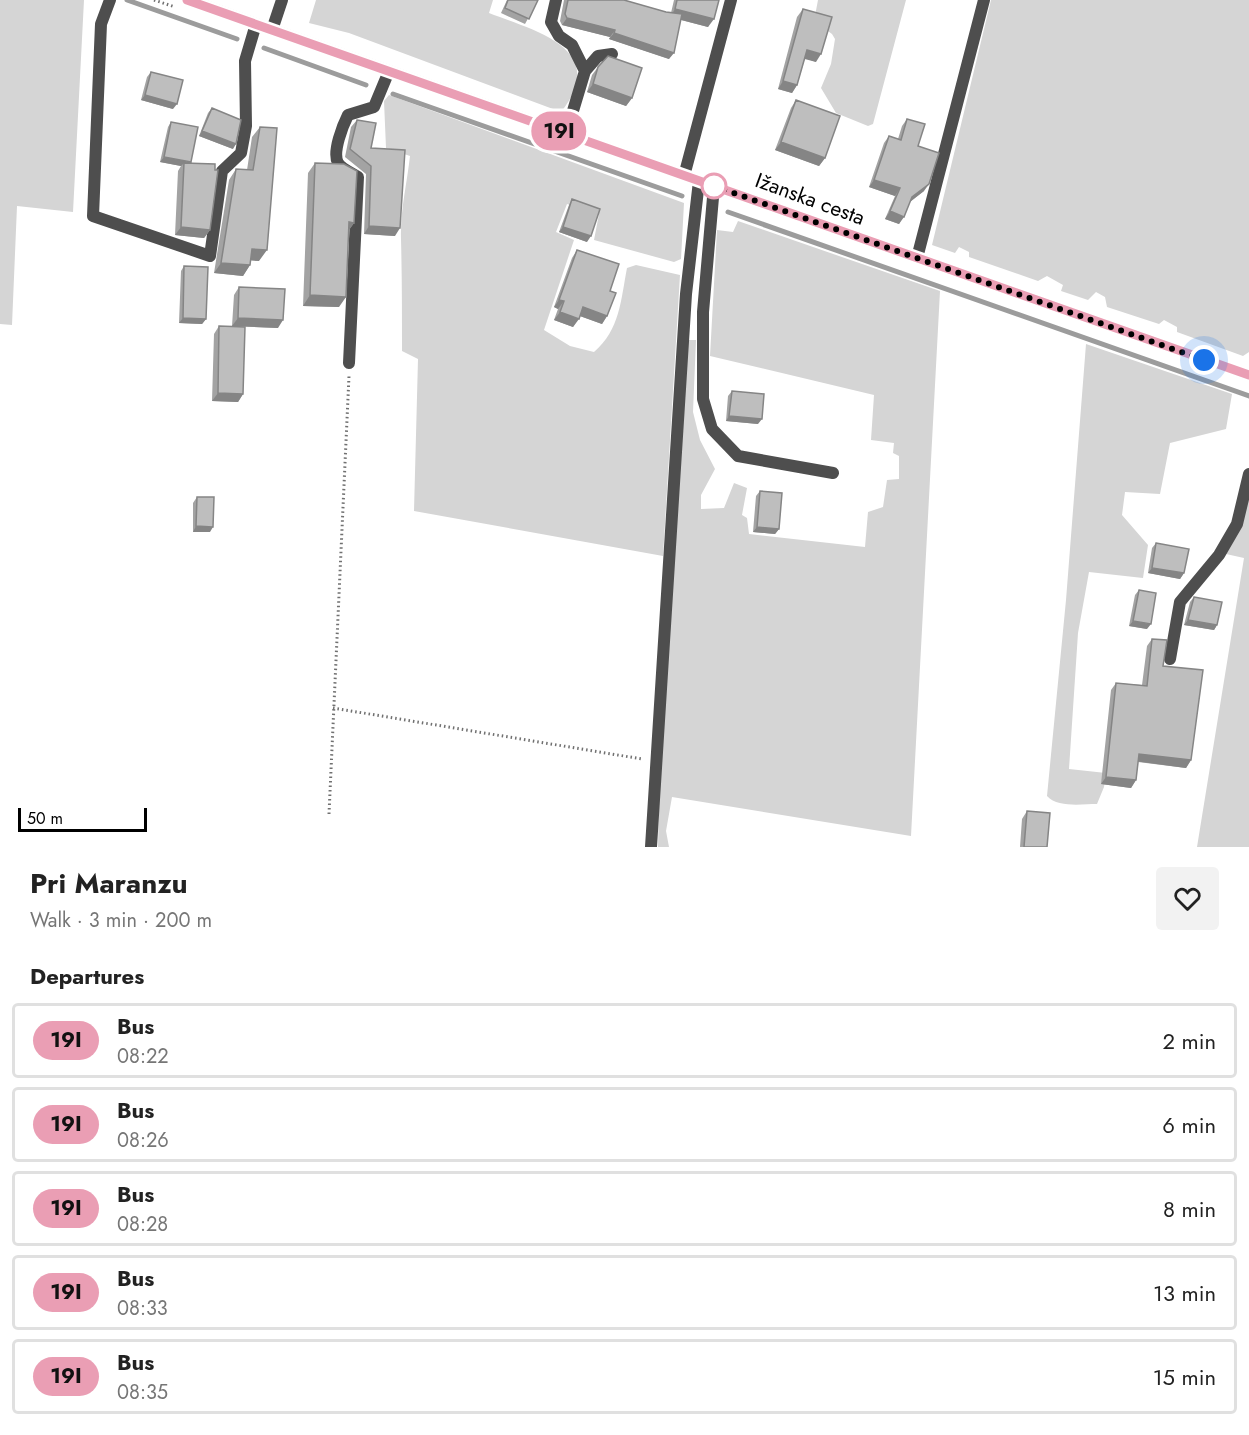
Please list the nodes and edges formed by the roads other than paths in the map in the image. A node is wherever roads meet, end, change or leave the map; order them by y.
1 (110, 0) edge
2 (188, 0) edge
3 (282, 0) edge
4 (556, 0) edge
5 (731, 0) edge
6 (984, 0) edge
7 (256, 24) junction
8 (273, 30) junction
9 (612, 54) dead end
10 (389, 71) junction
11 (585, 71) junction
12 (566, 134) junction
13 (684, 176) junction
14 (699, 181) junction
15 (714, 186) junction
16 (917, 258) junction
17 (349, 363) road end
18 (1249, 375) edge
19 (833, 473) dead end
20 (1249, 474) edge
21 (1170, 659) dead end
22 (651, 847) edge

1 - 7 street
2 - 7 street, Ižanska cesta
3 - 8 street
4 - 11 street
5 - 13 street
6 - 16 street
7 - 8 street, Ižanska cesta
8 - 10 street, Ižanska cesta
9 - 11 street
10 - 12 street, Ižanska cesta
10 - 17 street
11 - 12 street
12 - 13 street, Ižanska cesta
13 - 14 street, Ižanska cesta
14 - 15 street, Ižanska cesta
14 - 22 street
15 - 16 street, Ižanska cesta
15 - 19 street
16 - 18 street, Ižanska cesta
20 - 21 street

